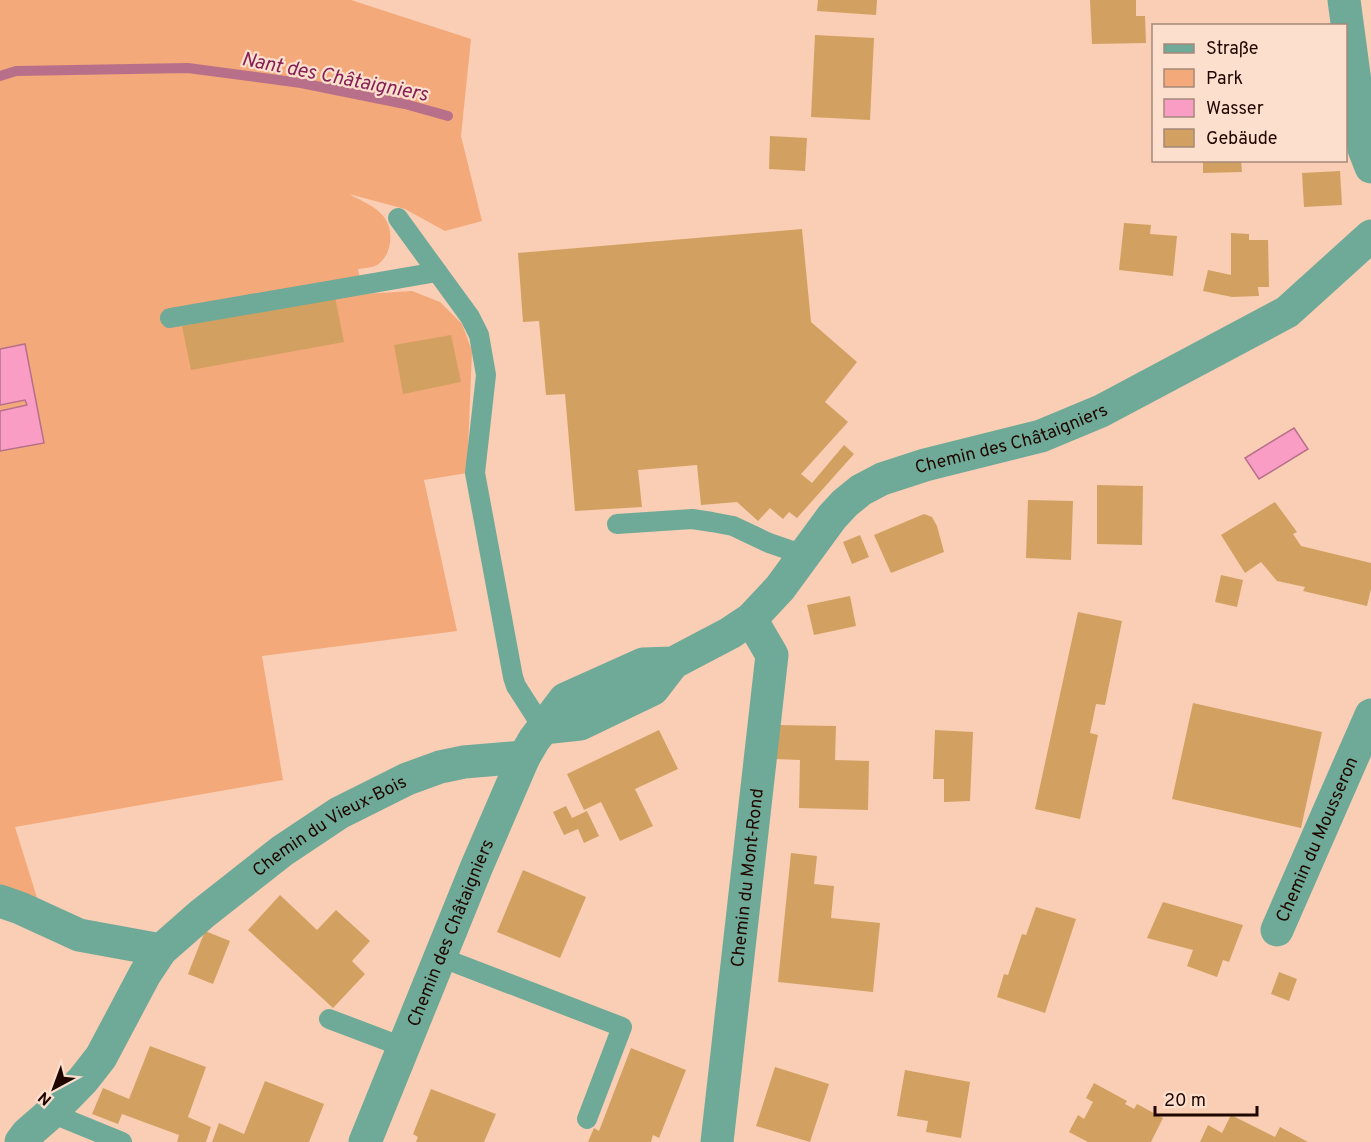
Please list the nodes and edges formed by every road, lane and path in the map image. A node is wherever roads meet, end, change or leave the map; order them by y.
1 (1344, 0) edge
2 (1371, 167) edge
3 (398, 218) dead end
4 (1371, 236) edge
5 (436, 272) junction
6 (170, 318) dead end
7 (617, 524) dead end
8 (804, 555) junction
9 (750, 619) junction
10 (1371, 715) edge
11 (543, 728) junction
12 (524, 757) junction
13 (0, 901) edge
14 (1277, 930) dead end
15 (161, 951) junction
16 (440, 957) junction
17 (329, 1019) dead end
18 (404, 1047) junction
19 (51, 1113) junction
20 (587, 1119) dead end
21 (21, 1142) edge
22 (122, 1142) edge
23 (364, 1142) edge
24 (717, 1142) edge

1 - 2 street
3 - 5 lane
4 - 8 street, Chemin des Châtaigniers
5 - 6 lane
5 - 11 lane
7 - 8 lane
8 - 9 street, Chemin des Châtaigniers
9 - 11 street, Chemin des Châtaigniers
9 - 24 street, Chemin du Mont-Rond
10 - 14 street, Chemin du Mousseron
11 - 12 street, Chemin des Châtaigniers
12 - 15 street, Chemin du Vieux-Bois
12 - 16 street, Chemin des Châtaigniers
13 - 15 street
15 - 19 street, Chemin du Vieux-Bois
16 - 18 street, Chemin des Châtaigniers
16 - 20 lane
17 - 18 lane
18 - 23 street, Chemin des Châtaigniers
19 - 21 street, Chemin du Vieux-Bois
19 - 22 lane

